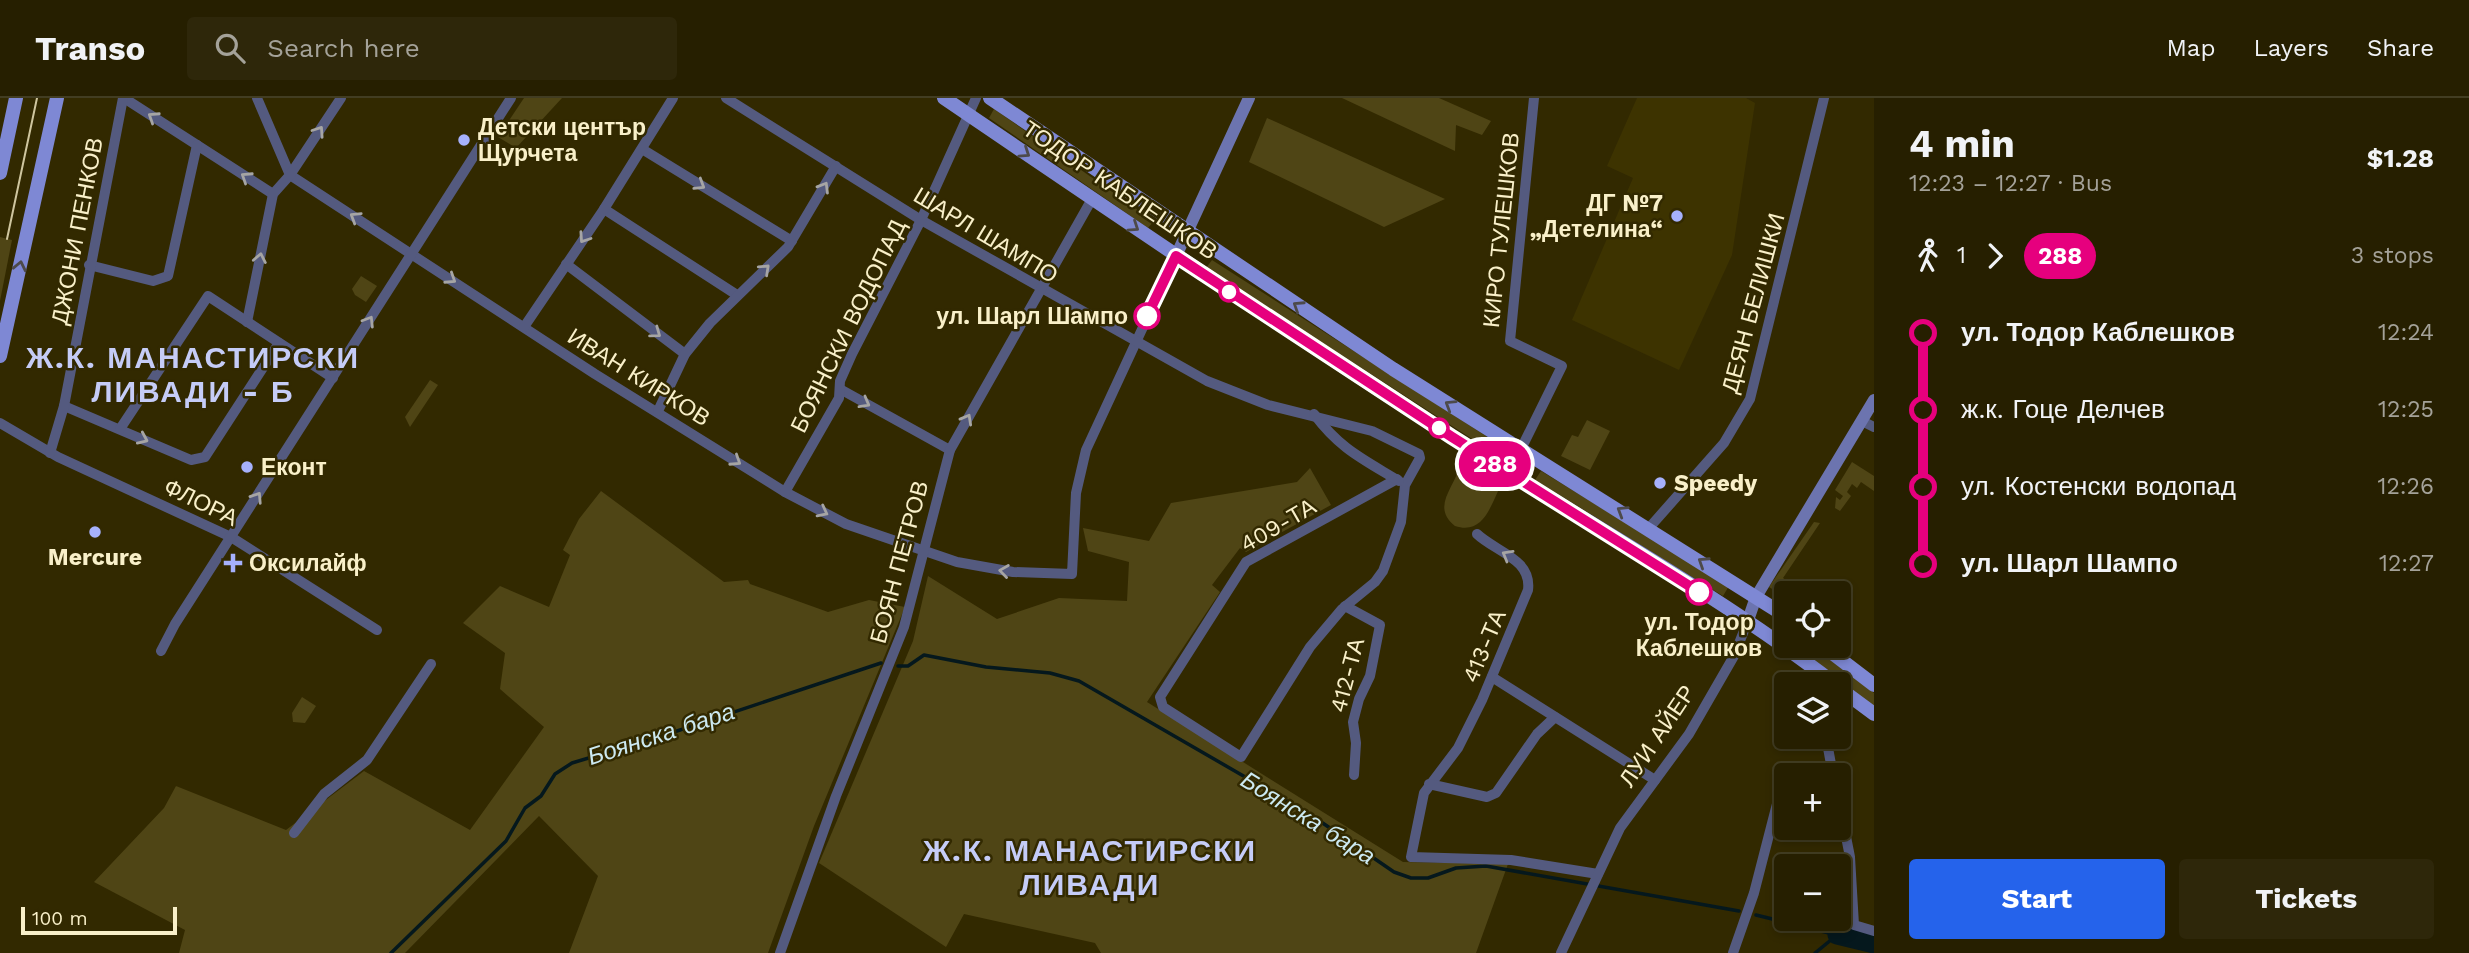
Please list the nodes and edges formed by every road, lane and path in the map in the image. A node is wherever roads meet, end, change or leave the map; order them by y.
1 (16, 98) edge
2 (57, 98) edge
3 (124, 98) edge
4 (257, 98) edge
5 (341, 98) edge
6 (511, 98) edge
7 (673, 98) edge
8 (726, 98) edge
9 (944, 98) edge
10 (976, 98) edge
11 (990, 98) edge
12 (1249, 98) edge
13 (1534, 98) edge
14 (1824, 98) edge
15 (968, 115) junction
16 (197, 145) junction
17 (642, 149) junction
18 (836, 166) junction
19 (0, 173) edge
20 (289, 176) junction
21 (273, 194) junction
22 (1092, 199) junction
23 (604, 209) junction
24 (920, 220) junction
25 (1188, 233) junction
26 (792, 241) junction
27 (413, 253) junction
28 (1176, 256) junction
29 (566, 264) junction
30 (89, 265) junction
31 (1040, 290) junction
32 (737, 295) junction
33 (247, 322) junction
34 (524, 327) junction
35 (279, 343) junction
36 (1135, 343) junction
37 (685, 354) junction
38 (0, 356) edge
39 (333, 379) junction
40 (840, 389) junction
41 (1874, 400) edge
42 (64, 406) junction
43 (658, 411) junction
44 (1314, 414) junction
45 (1861, 421) junction
46 (0, 423) edge
47 (1874, 427) edge
48 (120, 429) junction
49 (1521, 449) junction
50 (950, 450) junction
51 (50, 453) junction
52 (1401, 482) junction
53 (785, 492) junction
54 (1649, 528) junction
55 (1477, 534) dead end
56 (231, 537) junction
57 (924, 553) junction
58 (1756, 597) junction
59 (1345, 606) junction
60 (1774, 609) edge
61 (1747, 623) junction
62 (377, 630) dead end
63 (161, 651) dead end
64 (1839, 658) edge
65 (431, 664) dead end
66 (1818, 672) edge
67 (1492, 677) junction
68 (1874, 685) edge
69 (1851, 697) edge
70 (1874, 714) edge
71 (1555, 717) junction
72 (1354, 775) dead end
73 (1655, 780) junction
74 (1429, 784) junction
75 (1774, 816) edge
76 (294, 833) dead end
77 (1847, 840) edge
78 (1594, 882) junction
79 (1874, 931) edge
80 (780, 953) edge
81 (1561, 953) edge
82 (1733, 953) edge

1 - 19 main road
38 -> 2 main road
16 -> 3 street
3 - 30 street, ДЖОНИ ПЕНКОВ
4 - 20 street
20 -> 5 street
6 - 27 street
7 - 17 street
8 - 18 street, ШАРЛ ШАМПО
9 - 15 main road, ТОДОР КАБЛЕШКОВ
10 - 15 street, БОЯНСКИ ВОДОПАД
11 - 25 main road, ТОДОР КАБЛЕШКОВ
12 - 25 main road
13 - 49 street, КИРО ТУЛЕШКОВ
14 - 54 street, ДЕЯН БЕЛИШКИ
15 -> 22 main road, ТОДОР КАБЛЕШКОВ
15 - 24 street, БОЯНСКИ ВОДОПАД
21 -> 16 street
16 - 30 street
17 - 23 street
17 -> 26 street
18 - 24 street, ШАРЛ ШАМПО
26 -> 18 street
20 - 21 street
27 -> 20 street, ИВАН КИРКОВ
33 -> 21 street
22 -> 28 main road, ТОДОР КАБЛЕШКОВ
22 - 31 street, БОЯН ПЕТРОВ
23 -> 29 street
23 - 32 street
24 - 31 street, ШАРЛ ШАМПО
24 - 40 street, БОЯНСКИ ВОДОПАД
25 - 28 main road
49 -> 25 main road, ТОДОР КАБЛЕШКОВ
32 -> 26 street
27 -> 34 street, ИВАН КИРКОВ
39 -> 27 street
28 - 36 street
28 - 61 main road, ТОДОР КАБЛЕШКОВ
29 - 34 street
29 -> 37 street
30 - 42 street, ДЖОНИ ПЕНКОВ
31 - 36 street, ШАРЛ ШАМПО
50 -> 31 street, БОЯН ПЕТРОВ
32 - 37 street
33 - 35 street
33 - 48 street
34 - 43 street, ИВАН КИРКОВ
35 - 39 street
48 -> 35 street
36 - 44 street, ШАРЛ ШАМПО
36 -> 57 street, ИВАН КИРКОВ
37 - 43 street
56 -> 39 street
40 -> 50 street
40 - 53 street, БОЯНСКИ ВОДОПАД
41 - 45 main road, ЛУИ АЙЕР
42 - 48 street
42 - 51 street, ДЖОНИ ПЕНКОВ
43 -> 53 street, ИВАН КИРКОВ
44 - 52 street
44 - 52 street, ШАРЛ ШАМПО
45 - 47 street
45 - 58 main road, ЛУИ АЙЕР
46 - 51 street, ФЛОРА
54 -> 49 main road, ТОДОР КАБЛЕШКОВ
50 - 57 street, БОЯН ПЕТРОВ
51 - 56 street, ФЛОРА
52 - 59 street
52 - 59 street, 409-ТА
53 -> 57 street, ИВАН КИРКОВ
58 -> 54 main road, ТОДОР КАБЛЕШКОВ
67 -> 55 street, 413-ТА
56 - 62 street, ФЛОРА
56 - 63 street
57 - 80 street, БОЯН ПЕТРОВ
58 - 60 main road, ТОДОР КАБЛЕШКОВ
58 - 61 main road, ЛУИ АЙЕР
59 - 72 street, 412-ТА
61 - 66 main road, ТОДОР КАБЛЕШКОВ
61 - 73 street, ЛУИ АЙЕР
64 - 68 main road
65 - 76 street
67 - 71 street
67 - 74 street, 413-ТА
69 - 70 main road
71 - 73 street
71 - 74 street
73 - 78 street, ЛУИ АЙЕР
74 - 78 street, 413-ТА
75 - 82 street
77 - 79 street
78 - 81 street, ЛУИ АЙЕР

